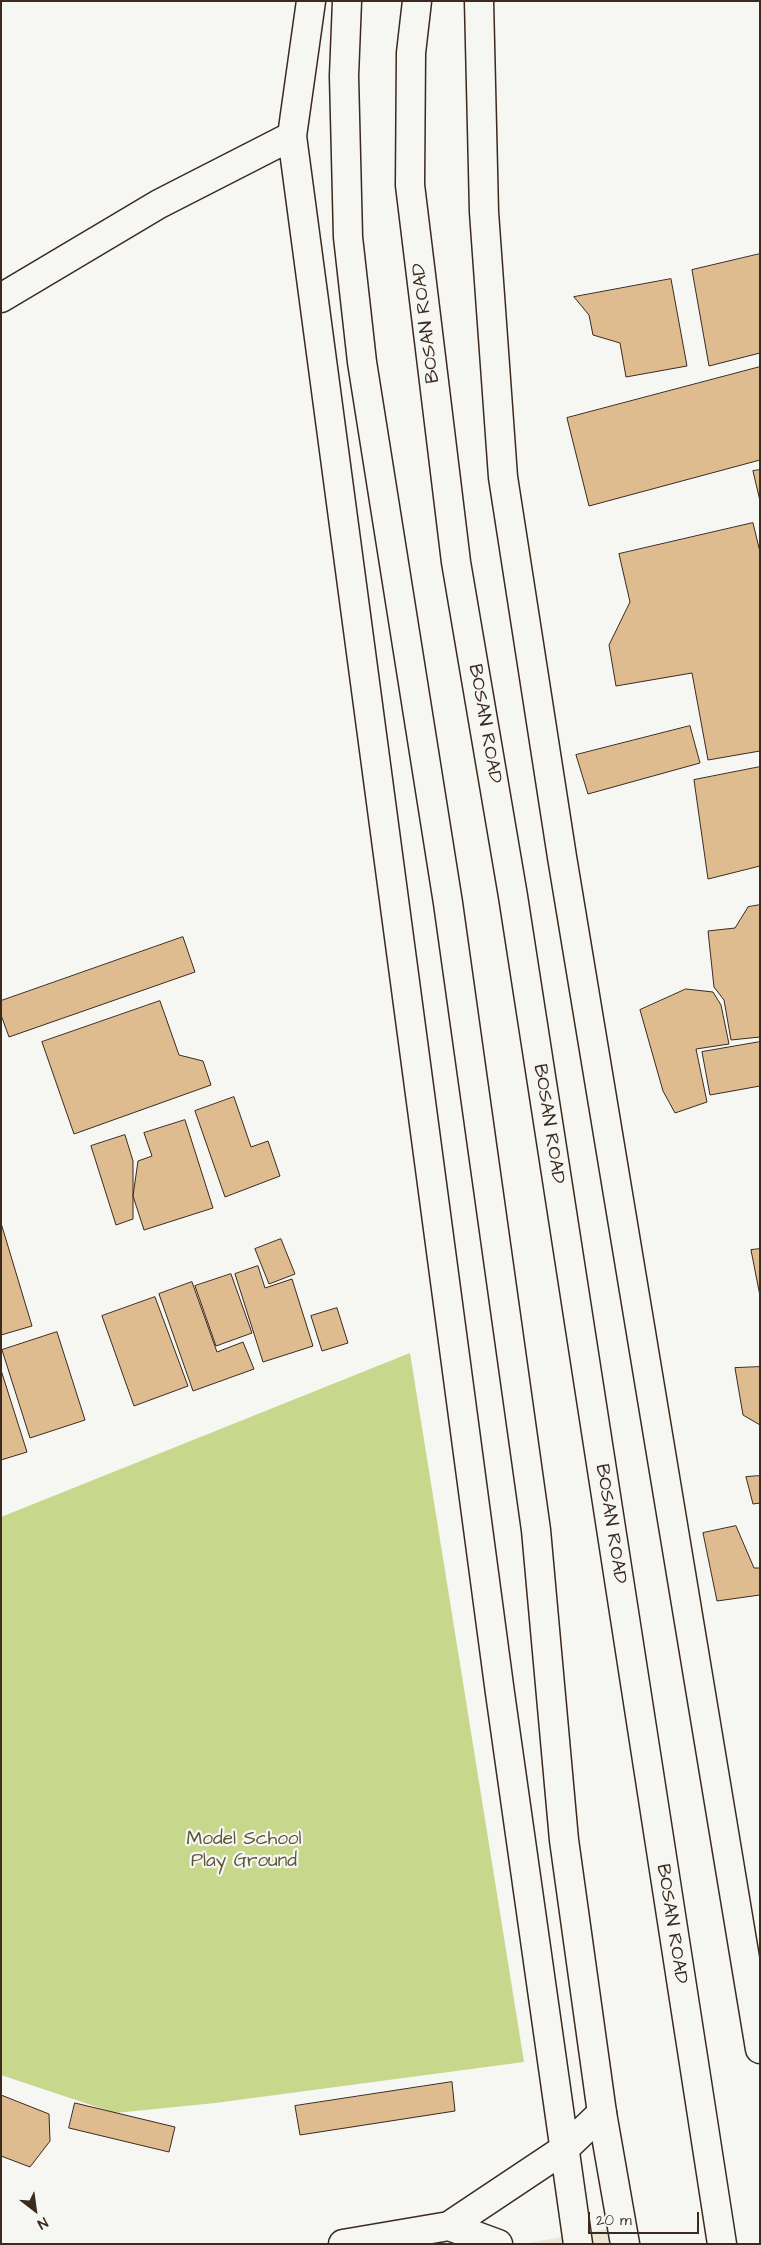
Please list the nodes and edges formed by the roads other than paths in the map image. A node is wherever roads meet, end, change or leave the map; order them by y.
1 (311, 1) edge
2 (346, 1) edge
3 (417, 1) edge
4 (479, 1) edge
5 (292, 136) junction
6 (1, 298) edge
7 (760, 2049) edge
8 (602, 2113) junction
9 (563, 2150) junction
10 (449, 2226) junction
11 (344, 2244) edge
12 (498, 2244) edge
13 (578, 2244) edge
14 (625, 2244) edge
15 (722, 2244) edge

1 - 5 main road
2 - 8 main road
3 - 15 main road, BOSAN ROAD
4 - 7 main road
5 - 6 main road
5 - 9 main road
8 - 9 main road
8 - 14 main road
9 - 10 main road
9 - 13 main road
10 - 11 main road
10 - 12 main road

